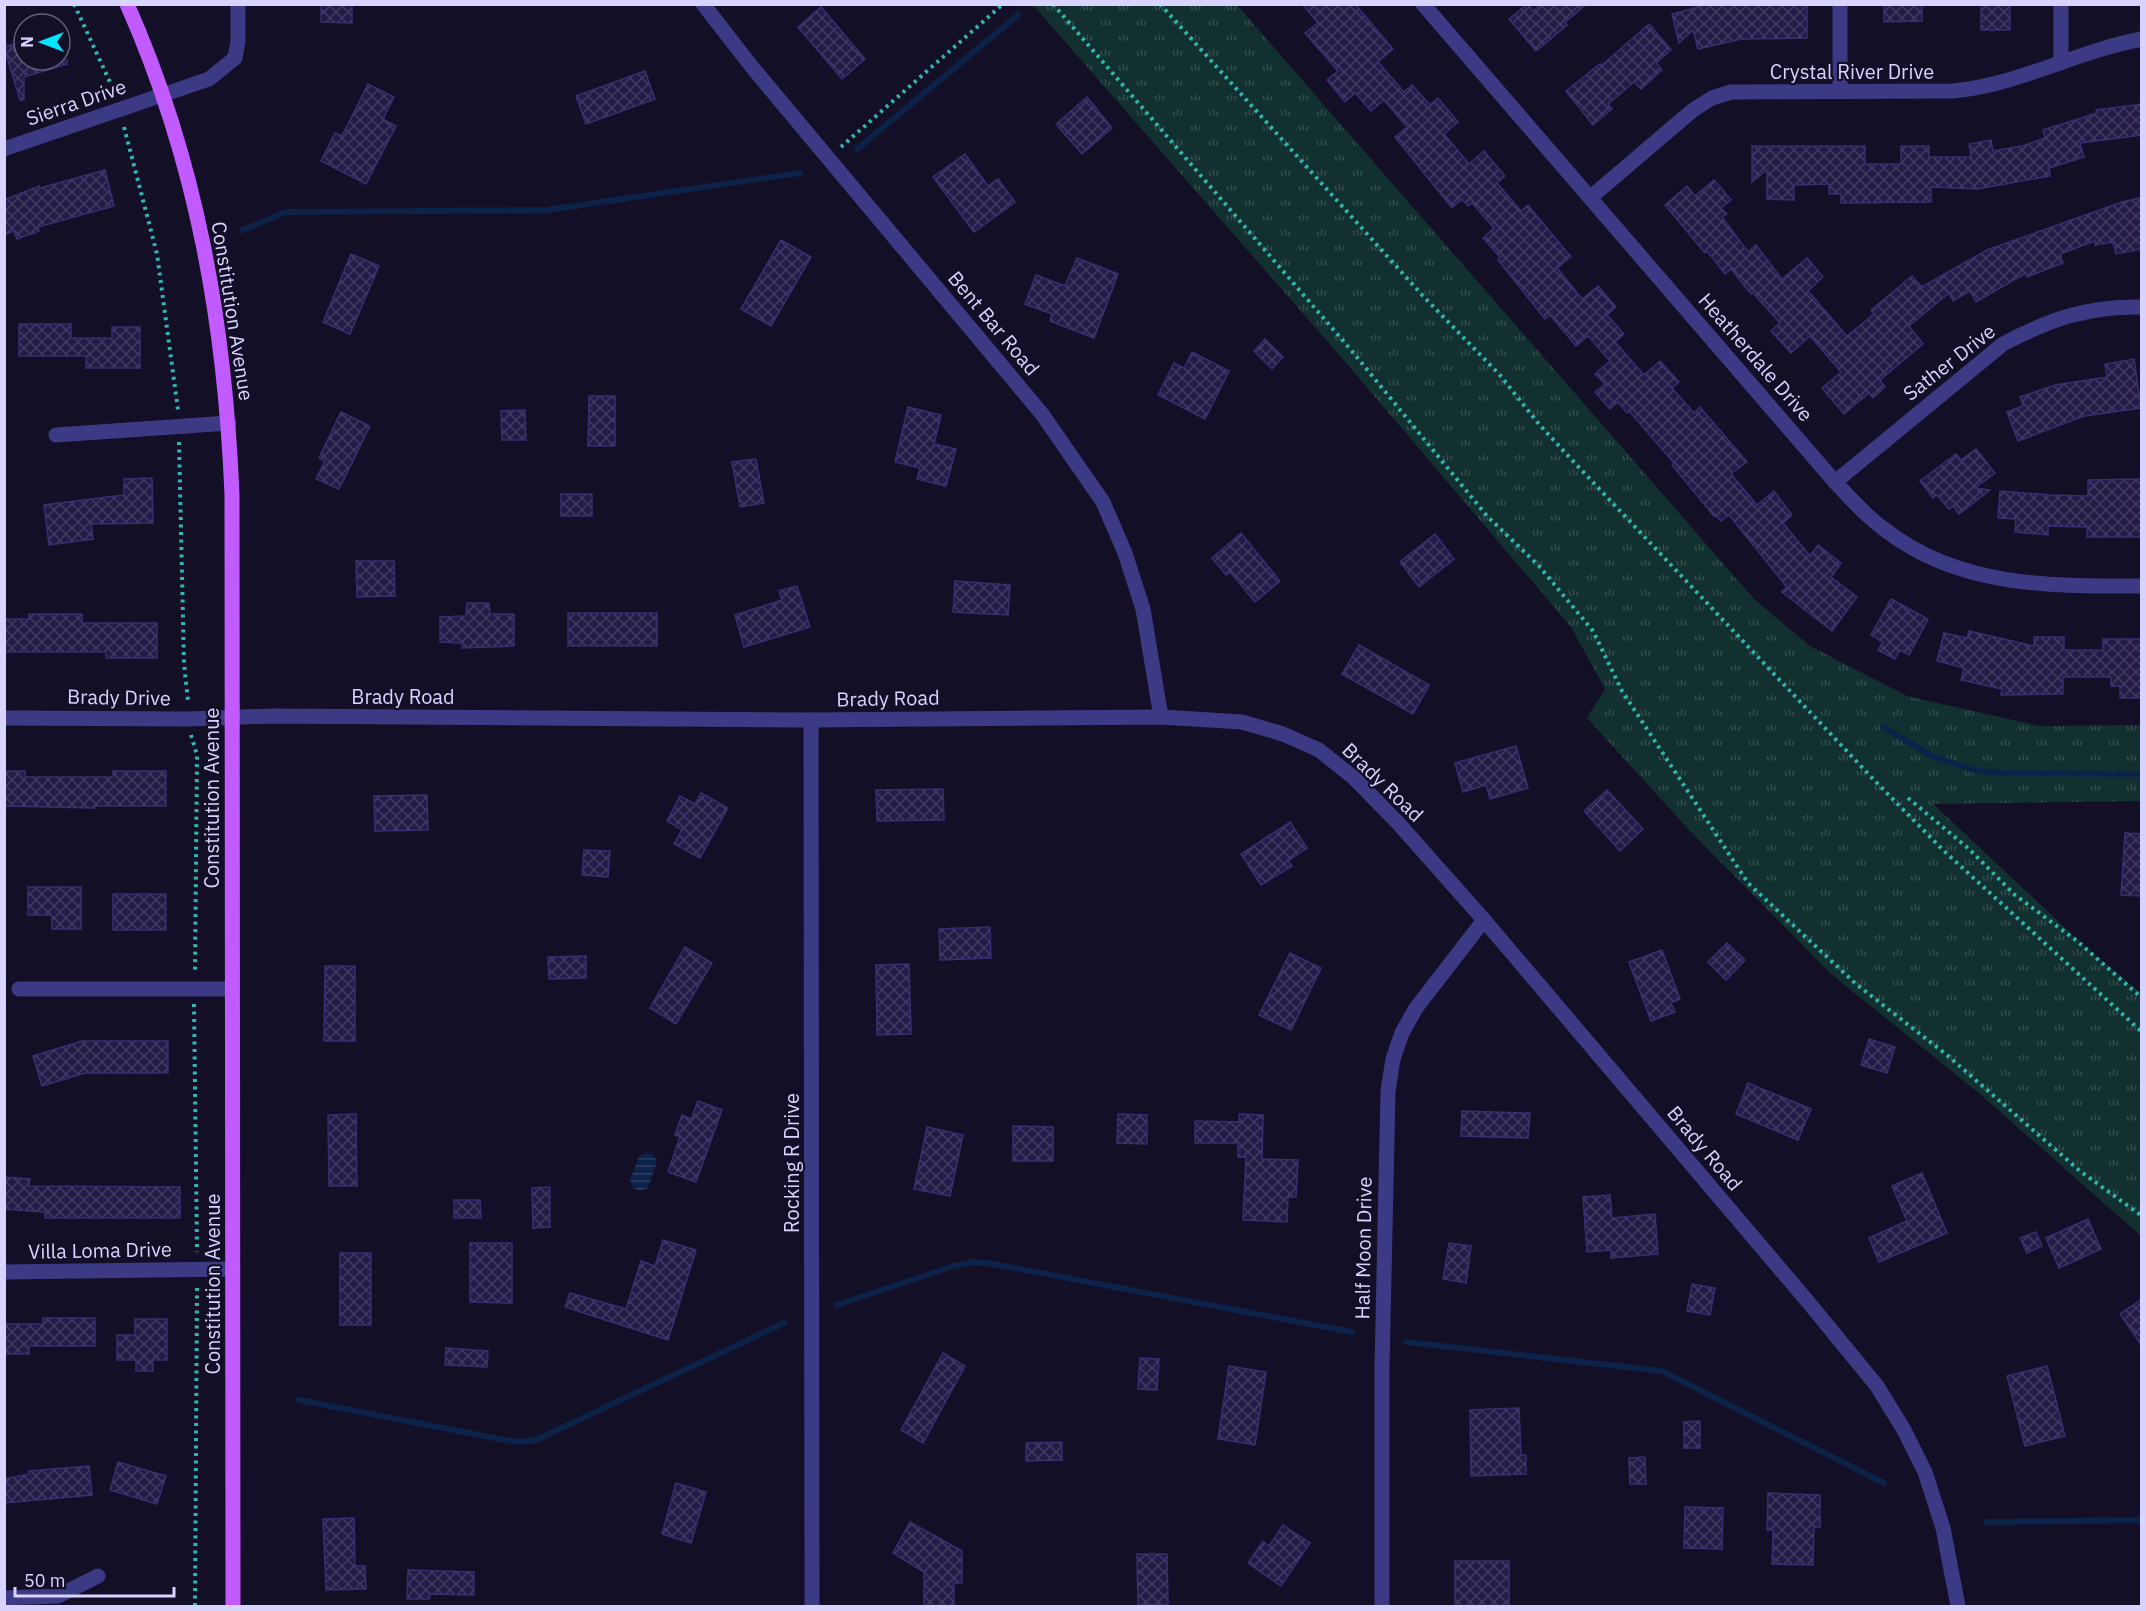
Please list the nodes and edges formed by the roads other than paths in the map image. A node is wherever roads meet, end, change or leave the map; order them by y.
1 (128, 4) edge
2 (238, 4) edge
3 (703, 4) edge
4 (1840, 4) edge
5 (2061, 4) edge
6 (1432, 8) edge
7 (2142, 39) edge
8 (2061, 63) junction
9 (1840, 91) junction
10 (161, 94) junction
11 (4, 149) edge
12 (1591, 197) junction
13 (2142, 307) edge
14 (229, 423) junction
15 (56, 435) dead end
16 (1835, 482) junction
17 (2142, 586) edge
18 (1161, 717) junction
19 (4, 718) edge
20 (232, 718) junction
21 (811, 720) junction
22 (1484, 920) junction
23 (19, 989) dead end
24 (232, 989) junction
25 (232, 1269) junction
26 (4, 1272) edge
27 (98, 1576) dead end
28 (4, 1598) edge
29 (234, 1606) edge
30 (813, 1606) edge
31 (1382, 1606) edge
32 (1958, 1606) edge

1 - 10 main road, Constitution Avenue
2 - 10 street, Sierra Drive
3 - 18 street, Bent Bar Road
4 - 9 street
5 - 8 street
6 - 12 street, Heatherdale Drive
7 - 8 street, Crystal River Drive
8 - 9 street, Crystal River Drive
9 - 12 street, Crystal River Drive
10 - 11 street, Sierra Drive
10 - 14 main road, Constitution Avenue
12 - 16 street, Heatherdale Drive
13 - 16 street, Sather Drive
14 - 15 street
14 - 20 main road, Constitution Avenue
16 - 17 street, Heatherdale Drive
18 - 21 street, Brady Road
18 - 22 street, Brady Road
19 - 20 street, Brady Drive
20 - 21 street, Brady Road
20 - 24 main road, Constitution Avenue
21 - 30 street, Rocking R Drive
22 - 31 street, Half Moon Drive
22 - 32 street, Brady Road
23 - 24 street
24 - 25 main road, Constitution Avenue
25 - 26 street, Villa Loma Drive
25 - 29 main road, Constitution Avenue
27 - 28 street

